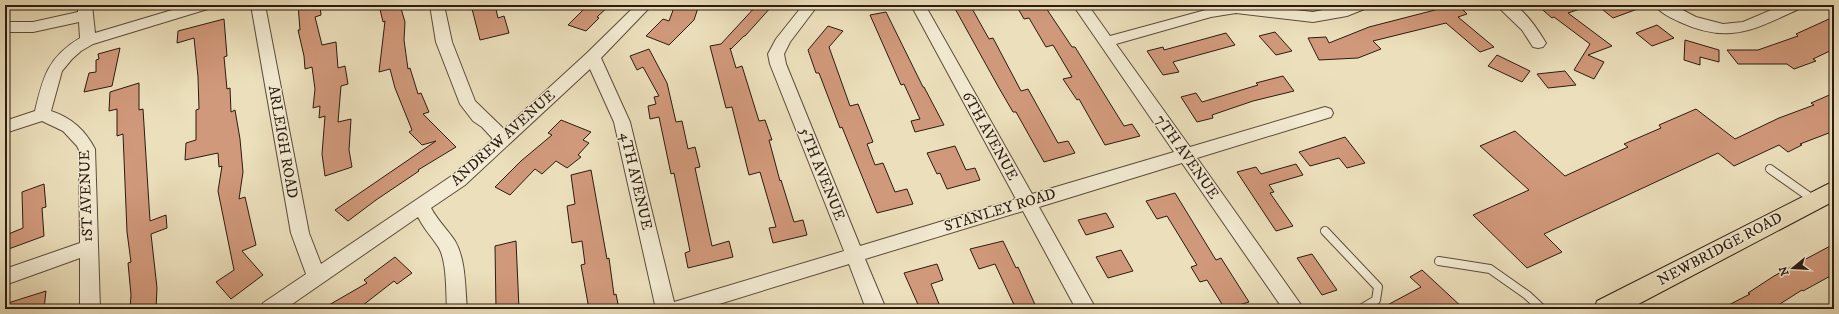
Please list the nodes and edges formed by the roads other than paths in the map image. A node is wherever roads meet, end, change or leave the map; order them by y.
1 (206, 5) edge
2 (258, 5) edge
3 (437, 5) edge
4 (645, 5) edge
5 (811, 5) edge
6 (918, 5) edge
7 (1080, 5) edge
8 (1362, 5) edge
9 (1504, 5) edge
10 (1662, 5) edge
11 (1796, 5) edge
12 (86, 10) edge
13 (5, 27) edge
14 (88, 40) junction
15 (1106, 42) junction
16 (1538, 42) dead end
17 (593, 57) junction
18 (1325, 112) dead end
19 (42, 115) junction
20 (5, 127) edge
21 (503, 139) junction
22 (1185, 154) junction
23 (1770, 169) dead end
24 (1834, 190) edge
25 (1814, 200) junction
26 (1027, 203) junction
27 (421, 205) junction
28 (1325, 231) dead end
29 (88, 248) junction
30 (854, 254) junction
31 (1439, 262) dead end
32 (5, 277) edge
33 (317, 277) junction
34 (90, 309) edge
35 (270, 309) edge
36 (457, 309) edge
37 (666, 309) edge
38 (676, 309) edge
39 (876, 309) edge
40 (1086, 309) edge
41 (1294, 309) edge
42 (1361, 309) edge
43 (1542, 309) edge
44 (1606, 309) edge

1 - 14 street
2 - 33 street, ARLEIGH ROAD
3 - 21 street
4 - 17 street, ANDREW AVENUE
5 - 30 street, 5TH AVENUE
6 - 26 street, 6TH AVENUE
7 - 15 street, 7TH AVENUE
8 - 15 street
9 - 16 street
10 - 11 street
12 - 13 street
12 - 14 street
14 - 19 street
15 - 22 street, 7TH AVENUE
17 - 21 street, ANDREW AVENUE
17 - 37 street, 4TH AVENUE
18 - 22 street, STANLEY ROAD
19 - 20 street
19 - 29 street, 1ST AVENUE
21 - 27 street, ANDREW AVENUE
22 - 26 street, STANLEY ROAD
22 - 41 street, 7TH AVENUE
23 - 25 lane
24 - 25 main road, NEWBRIDGE ROAD
25 - 44 main road, NEWBRIDGE ROAD
26 - 30 street, STANLEY ROAD
26 - 40 street, 6TH AVENUE
27 - 33 street, ANDREW AVENUE
27 - 36 street
28 - 42 lane
29 - 32 street
29 - 34 street, 1ST AVENUE
30 - 38 street, STANLEY ROAD
30 - 39 street, 5TH AVENUE
31 - 43 lane
33 - 35 street, ANDREW AVENUE

